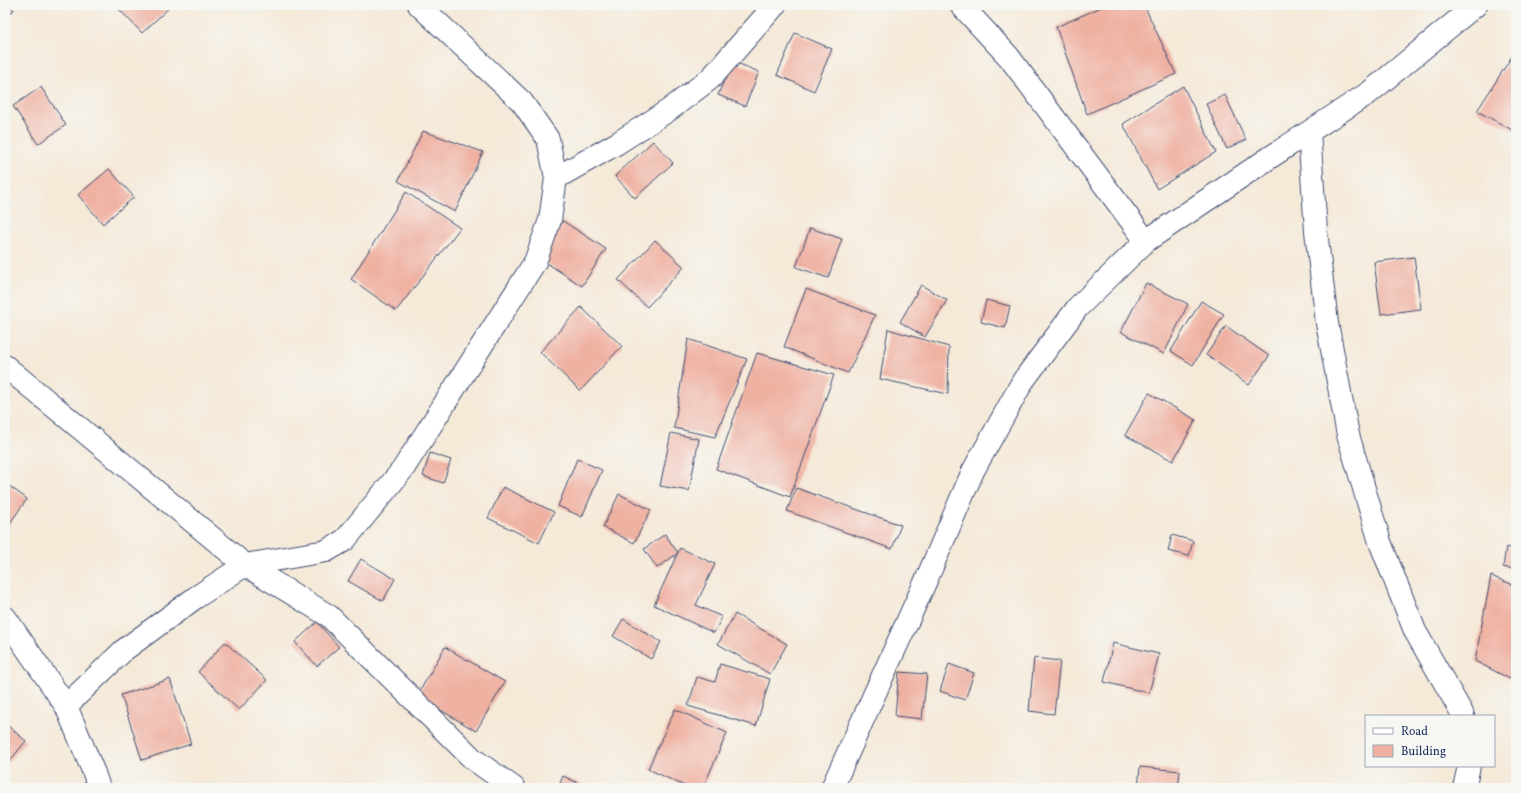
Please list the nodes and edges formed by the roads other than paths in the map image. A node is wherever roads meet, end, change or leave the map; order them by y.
1 (418, 5) edge
2 (776, 5) edge
3 (961, 5) edge
4 (1476, 5) edge
5 (1309, 132) junction
6 (556, 178) junction
7 (1146, 242) junction
8 (5, 366) edge
9 (245, 565) junction
10 (5, 617) edge
11 (66, 706) junction
12 (1463, 715) edge
13 (98, 788) edge
14 (514, 788) edge
15 (832, 788) edge

1 - 6 street
2 - 6 street
3 - 7 street
4 - 5 street
5 - 7 street
5 - 12 street
6 - 9 street
7 - 15 street
8 - 9 street
9 - 11 street
9 - 14 street
10 - 11 street
11 - 13 street

